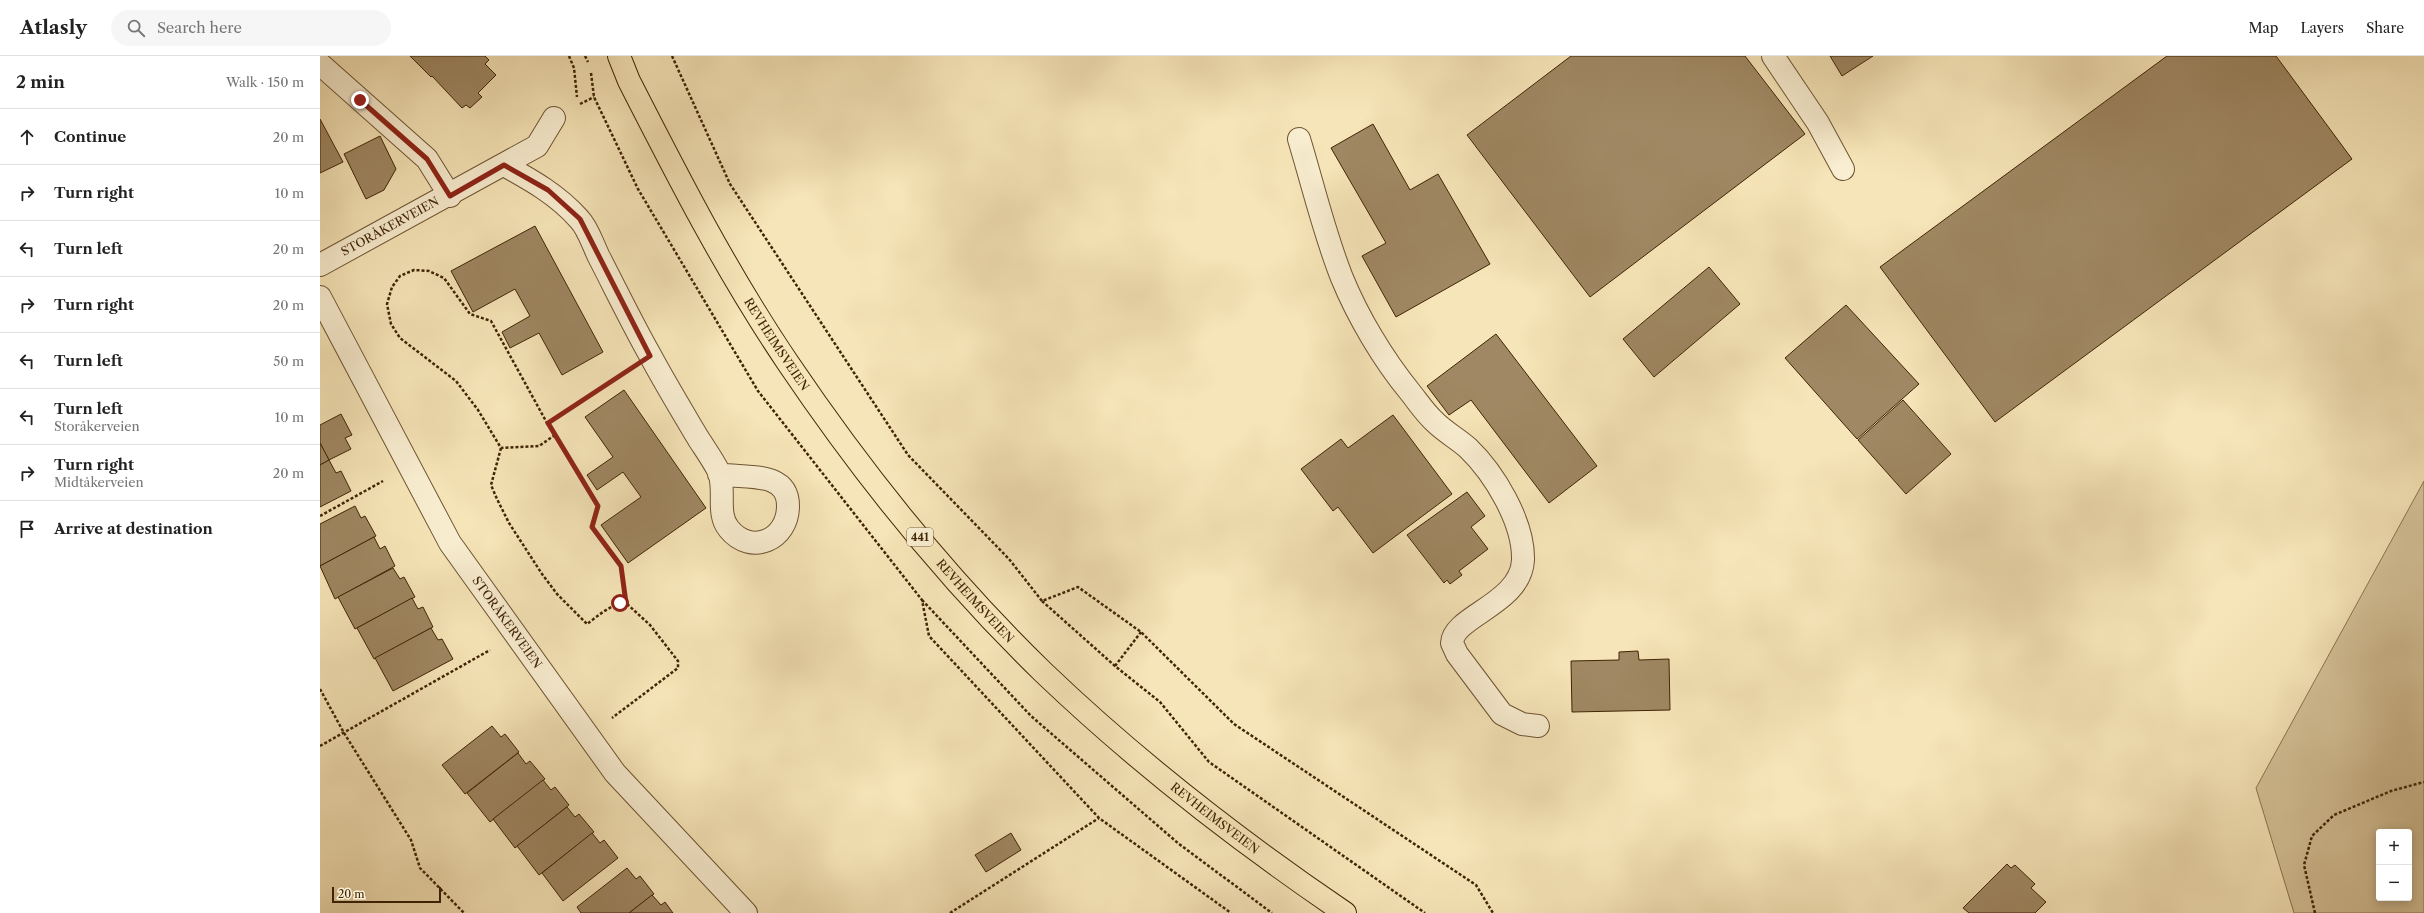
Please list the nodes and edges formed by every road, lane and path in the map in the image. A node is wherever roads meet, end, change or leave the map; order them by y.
1 (569, 56) edge
2 (585, 56) edge
3 (619, 56) edge
4 (672, 56) edge
5 (1773, 56) edge
6 (320, 64) edge
7 (594, 97) dead end
8 (578, 105) dead end
9 (554, 118) dead end
10 (1299, 139) dead end
11 (504, 165) junction
12 (1843, 169) dead end
13 (450, 196) junction
14 (320, 265) edge
15 (320, 297) edge
16 (650, 356) junction
17 (548, 423) junction
18 (555, 435) junction
19 (501, 448) junction
20 (410, 466) junction
21 (719, 474) dead end
22 (320, 516) edge
23 (922, 600) dead end
24 (1042, 601) junction
25 (626, 603) junction
26 (1141, 632) junction
27 (516, 635) junction
28 (1115, 666) junction
29 (320, 689) edge
30 (610, 720) dead end
31 (1538, 726) dead end
32 (344, 733) junction
33 (320, 746) edge
34 (2424, 782) edge
35 (1099, 818) dead end
36 (464, 913) edge
37 (746, 913) edge
38 (950, 913) edge
39 (1272, 913) edge
40 (1345, 913) edge
41 (1425, 913) edge
42 (1493, 913) edge
43 (2315, 913) edge

1 - 8 path
2 - 7 path
3 - 40 main road, REVHEIMSVEIEN / 441
4 - 24 path
5 - 12 street
6 - 13 street
9 - 11 street, STORÅKERVEIEN
10 - 31 street
11 - 13 street, STORÅKERVEIEN
11 - 16 street
13 - 14 street, STORÅKERVEIEN
15 - 20 street, STORÅKERVEIEN
16 - 17 path
16 - 21 street
17 - 18 path
17 - 19 path
18 - 19 path
18 - 25 path
19 - 25 path
20 - 22 path
20 - 27 street, STORÅKERVEIEN
23 - 39 path
24 - 26 path
24 - 28 path
25 - 30 path
26 - 28 path
26 - 42 path
27 - 32 path
27 - 37 street, STORÅKERVEIEN
28 - 41 path
29 - 32 path
32 - 33 path
32 - 36 path
34 - 43 path
35 - 38 path

